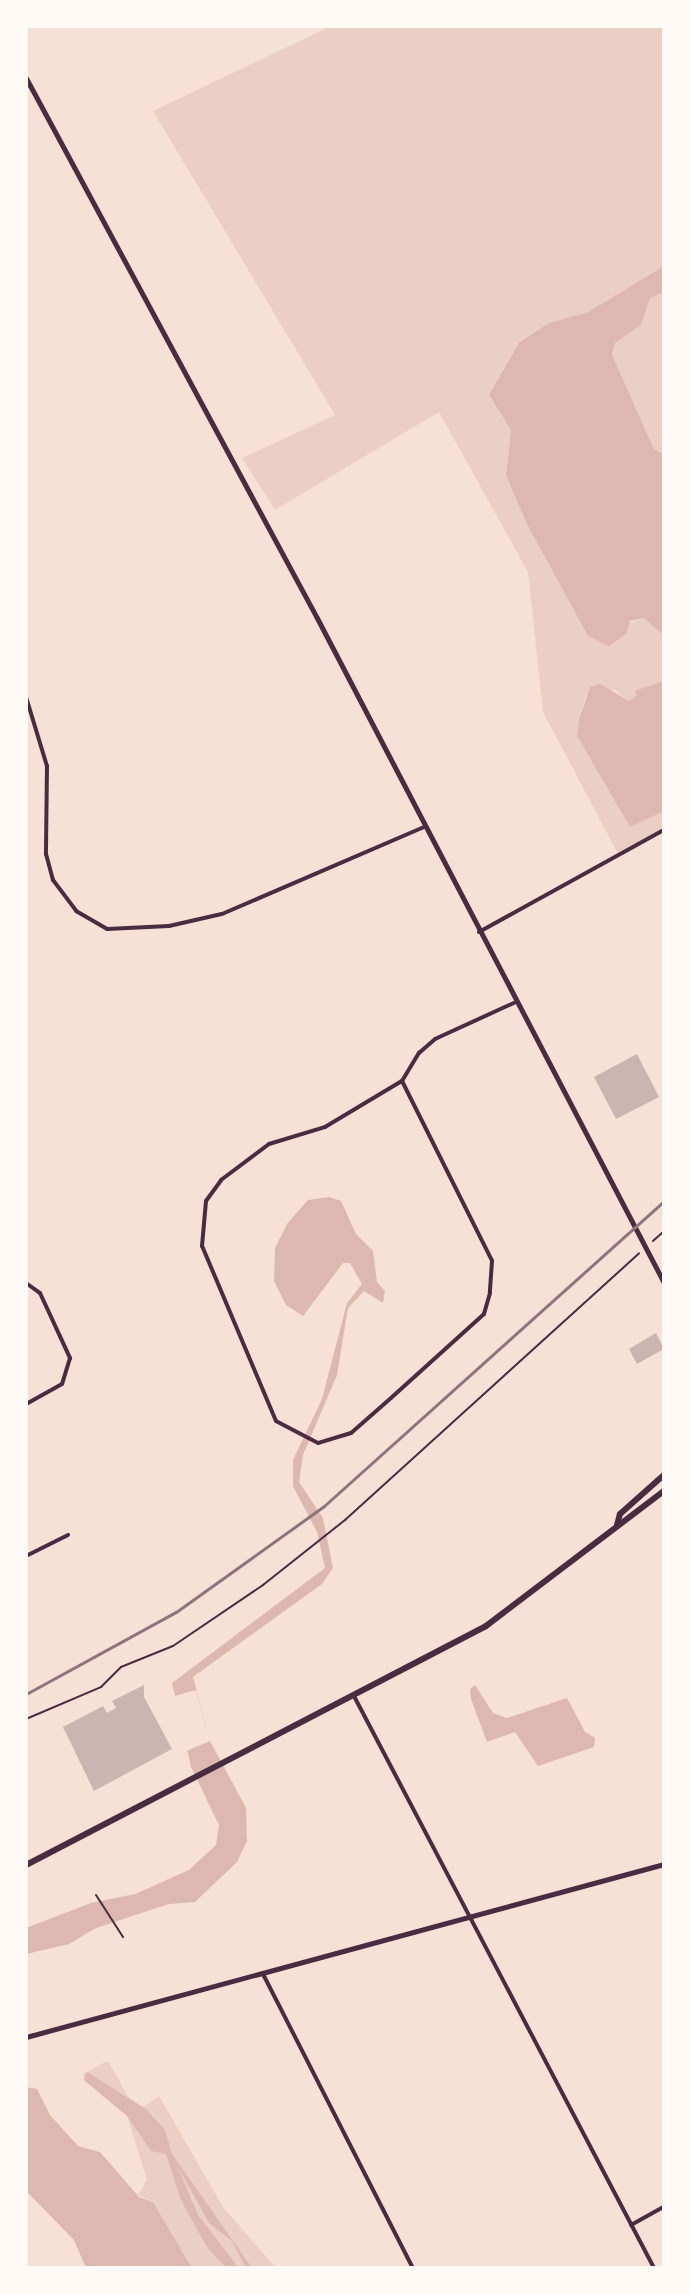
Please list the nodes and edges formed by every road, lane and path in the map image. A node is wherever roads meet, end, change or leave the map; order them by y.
1 (26, 78) edge
2 (26, 697) edge
3 (424, 827) junction
4 (664, 830) edge
5 (479, 932) junction
6 (516, 1002) junction
7 (402, 1081) junction
8 (664, 1231) edge
9 (653, 1241) dead end
10 (640, 1252) dead end
11 (26, 1283) edge
12 (664, 1283) edge
13 (26, 1404) edge
14 (664, 1475) edge
15 (664, 1491) edge
16 (617, 1525) junction
17 (68, 1535) dead end
18 (26, 1556) edge
19 (355, 1698) junction
20 (26, 1719) edge
21 (664, 1864) edge
22 (26, 1865) edge
23 (96, 1895) dead end
24 (468, 1916) junction
25 (123, 1937) dead end
26 (263, 1974) junction
27 (26, 2037) edge
28 (664, 2207) edge
29 (631, 2225) junction
30 (413, 2268) edge
31 (654, 2268) edge

1 - 3 street
2 - 3 street
3 - 5 street
4 - 5 street
5 - 6 street
6 - 7 street
6 - 12 street
7 - 7 street
8 - 9 path
10 - 20 path
11 - 13 street
14 - 16 main road
15 - 16 main road
16 - 19 main road
17 - 18 street
19 - 22 main road
19 - 24 street
21 - 24 street
23 - 25 path
24 - 26 street
24 - 29 street
26 - 27 street
26 - 30 street
28 - 29 street
29 - 31 street

